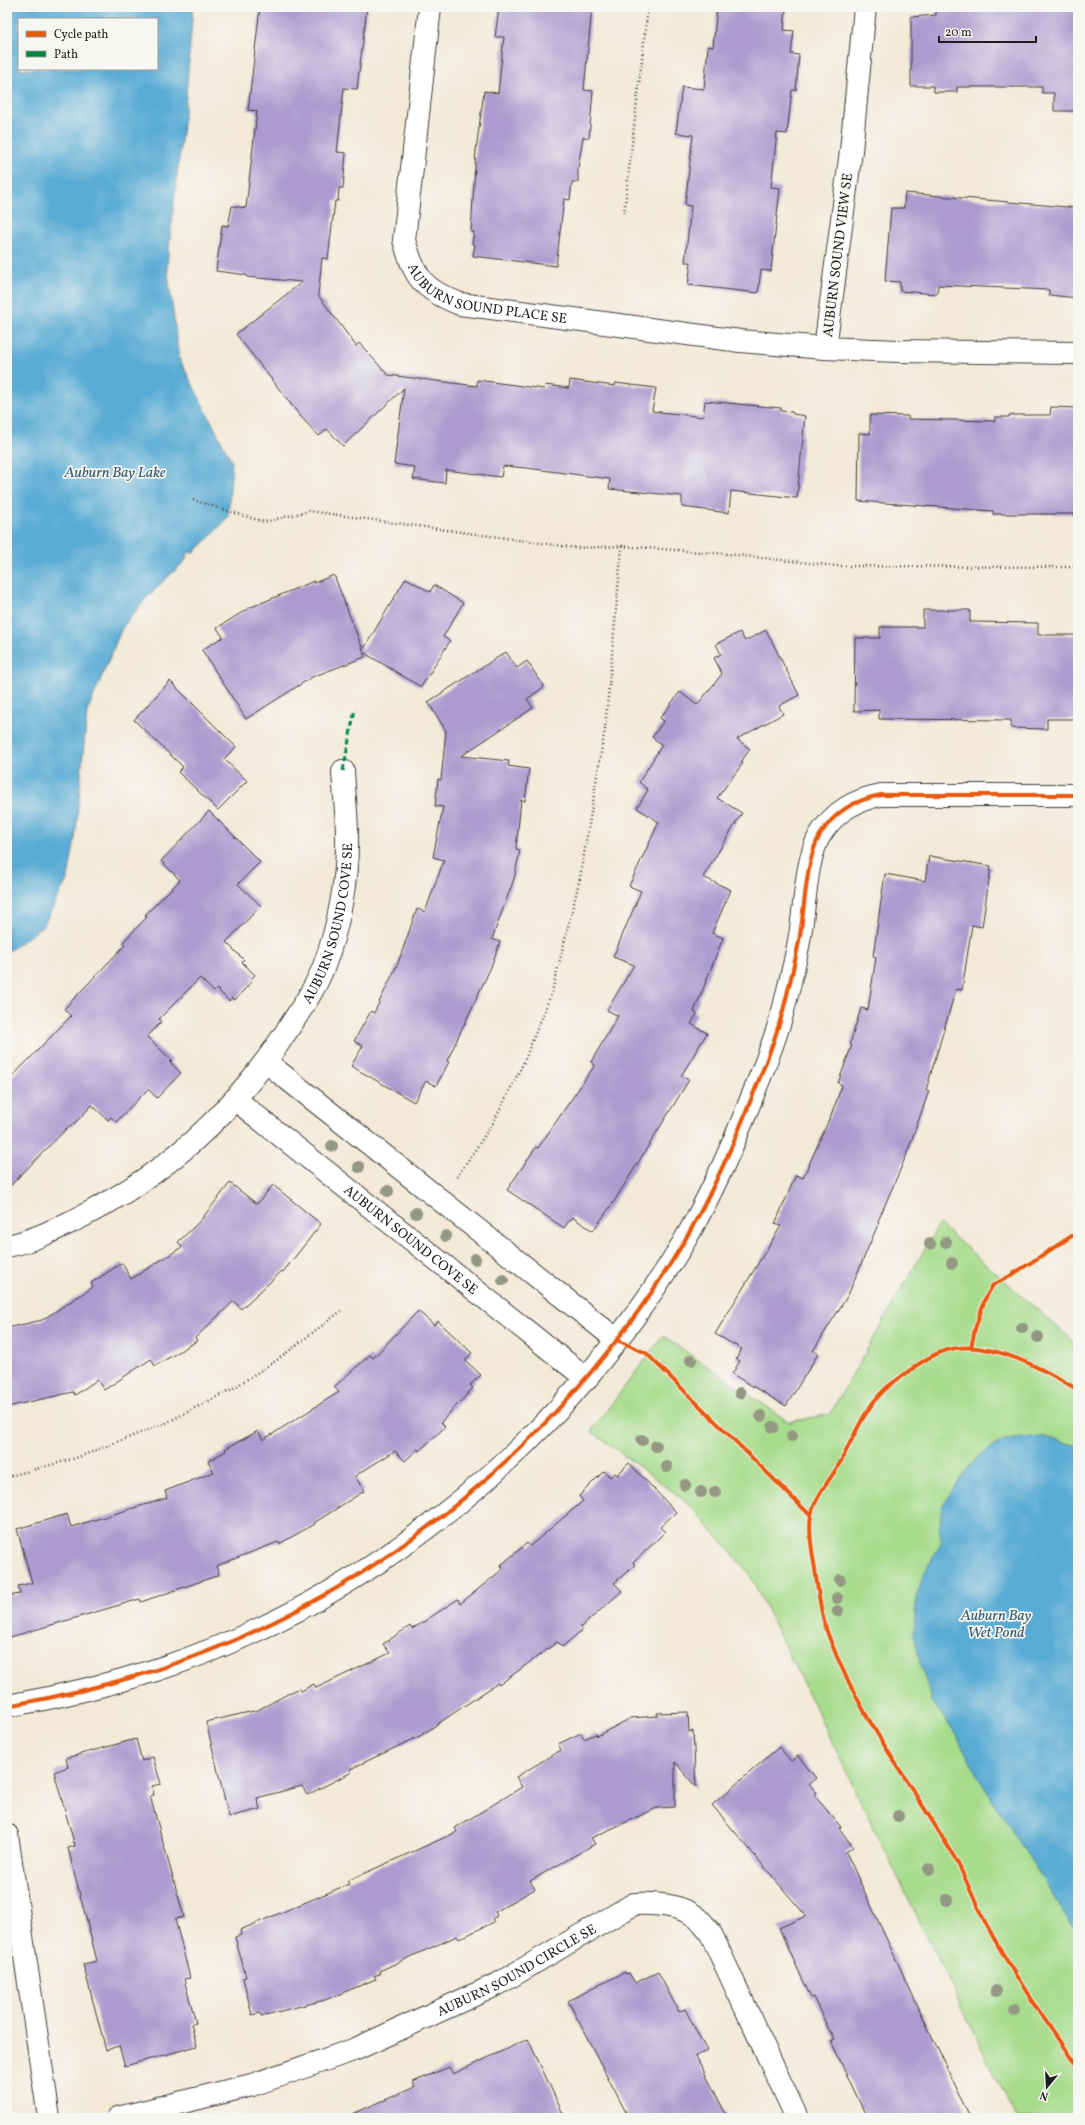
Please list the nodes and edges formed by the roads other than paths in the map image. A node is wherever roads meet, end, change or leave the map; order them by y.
1 (430, 7) edge
2 (865, 7) edge
3 (825, 348) junction
4 (1078, 352) edge
5 (343, 771) dead end
6 (1078, 795) edge
7 (266, 1062) junction
8 (236, 1100) junction
9 (7, 1246) edge
10 (617, 1340) junction
11 (586, 1379) junction
12 (7, 1706) edge
13 (7, 1835) edge
14 (49, 2118) edge
15 (118, 2118) edge
16 (797, 2118) edge

1 - 3 street, AUBURN SOUND PLACE SE
2 - 3 street, AUBURN SOUND VIEW SE
3 - 4 street, AUBURN SOUND VIEW SE
5 - 7 street, AUBURN SOUND COVE SE
6 - 10 street
7 - 8 street, AUBURN SOUND COVE SE
7 - 10 street
8 - 9 street, AUBURN SOUND COVE SE
8 - 11 street, AUBURN SOUND COVE SE
10 - 11 street
11 - 12 street
13 - 14 street
15 - 16 street, AUBURN SOUND CIRCLE SE

